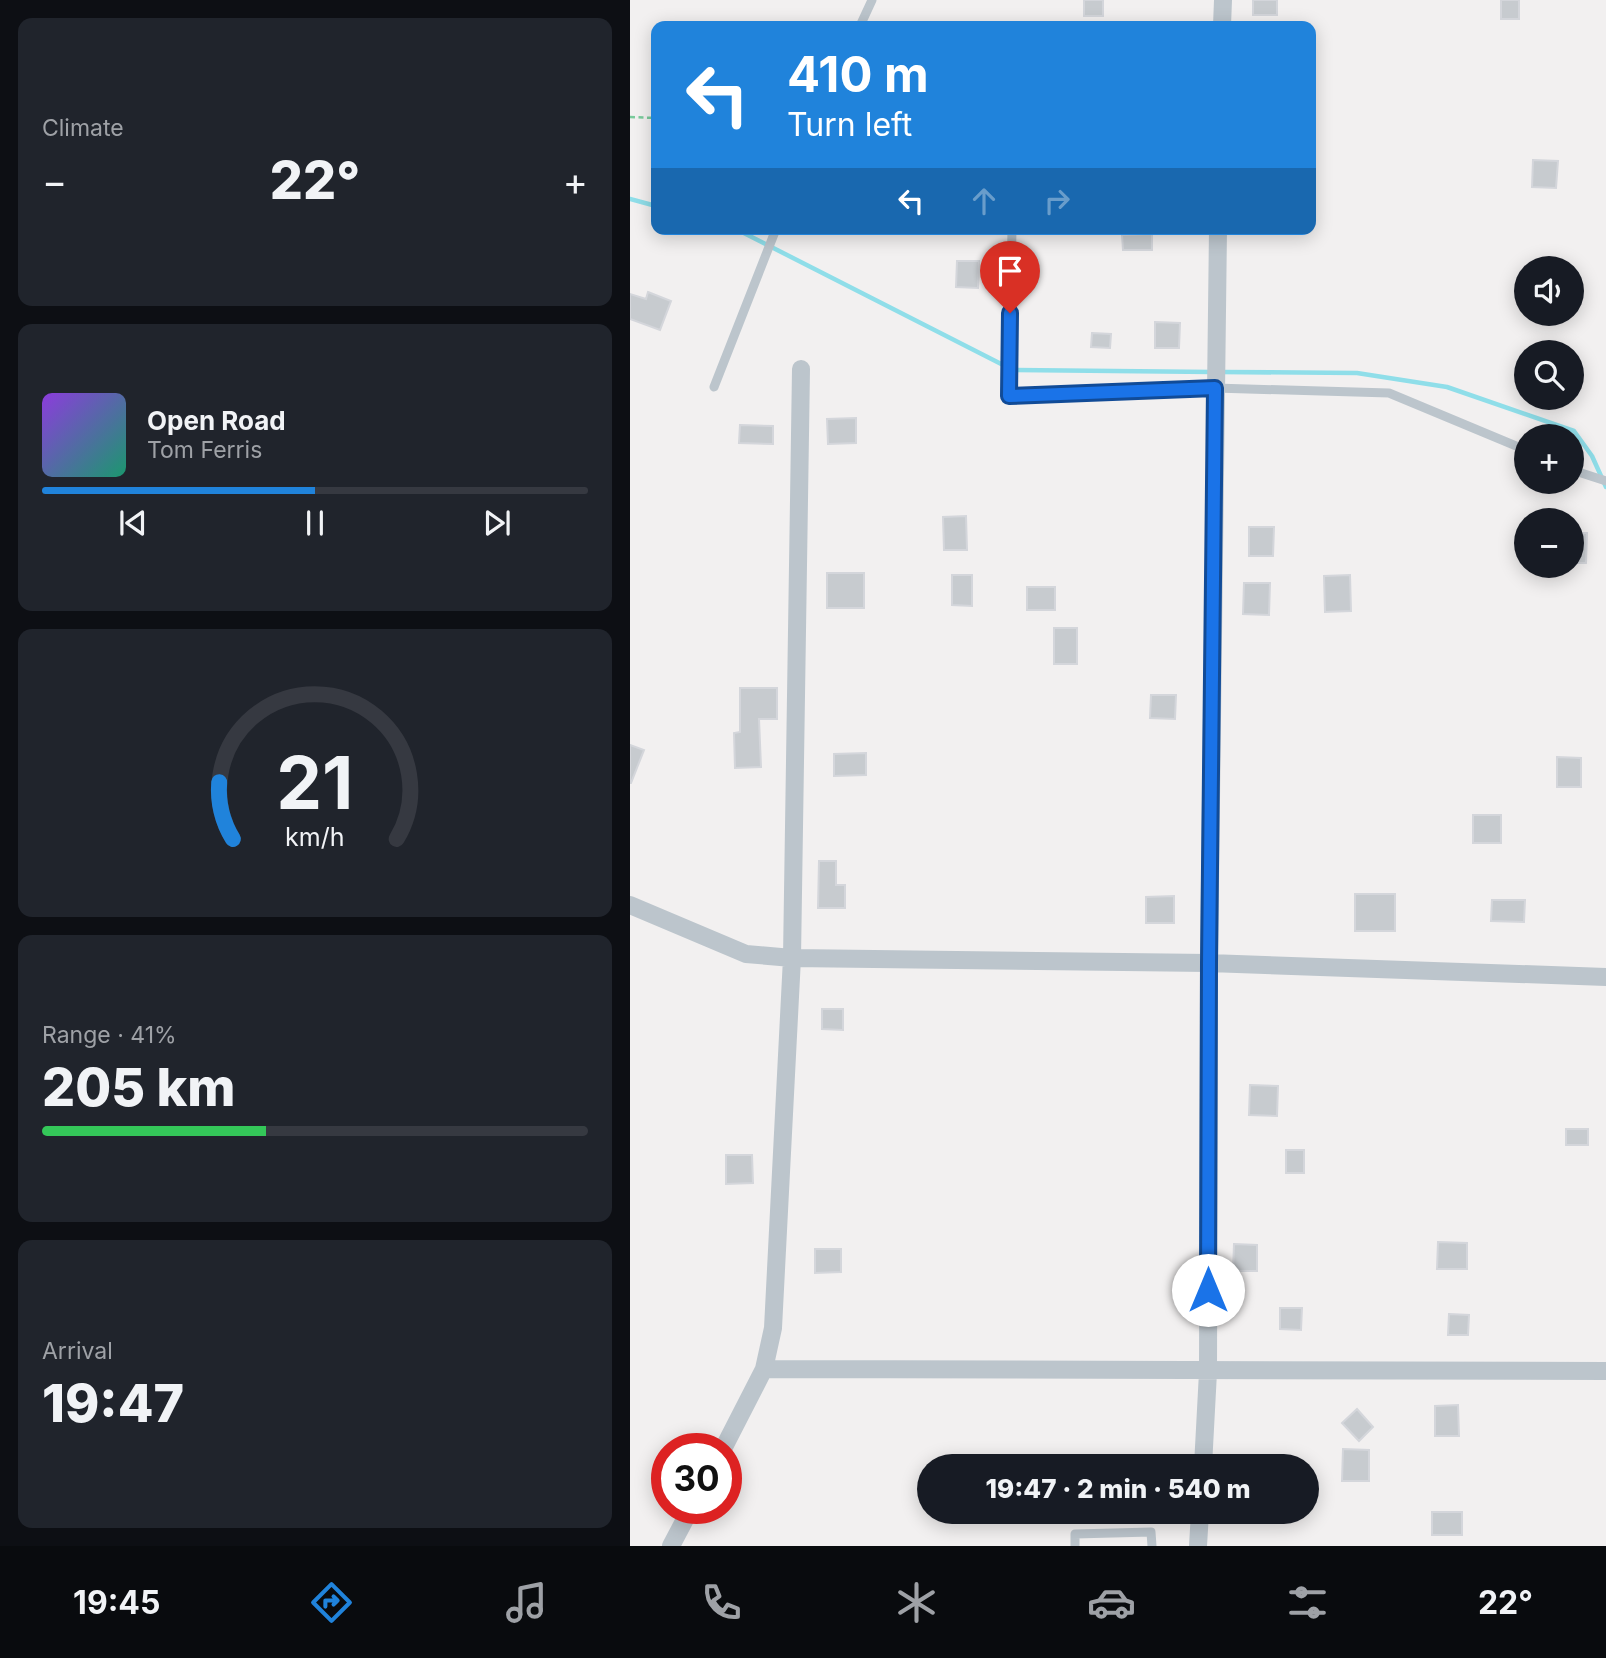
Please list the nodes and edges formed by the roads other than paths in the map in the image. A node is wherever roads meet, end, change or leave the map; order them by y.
1 (872, 0) edge
2 (1223, 0) edge
3 (862, 21) edge
4 (1222, 21) edge
5 (774, 235) edge
6 (1012, 235) edge
7 (1218, 235) edge
8 (800, 369) dead end
9 (714, 387) dead end
10 (1215, 388) junction
11 (1514, 445) edge
12 (1584, 474) edge
13 (1606, 481) edge
14 (630, 905) edge
15 (792, 958) junction
16 (1209, 963) junction
17 (1606, 978) edge
18 (764, 1369) junction
19 (1208, 1371) junction
20 (1606, 1371) edge
21 (731, 1433) edge
22 (1204, 1454) edge
23 (683, 1524) edge
24 (1199, 1524) edge
25 (671, 1546) edge
26 (1075, 1546) edge
27 (1152, 1546) edge
28 (1198, 1546) edge

1 - 3 lane
2 - 4 street
5 - 9 lane
6 - 10 lane
7 - 10 street
8 - 15 street
10 - 11 lane
10 - 16 street
12 - 13 lane
14 - 15 street
15 - 16 street
15 - 18 street
16 - 17 street
16 - 19 street
18 - 19 street
18 - 21 street
19 - 20 street
19 - 22 street
23 - 25 street
24 - 28 street
26 - 27 lane

